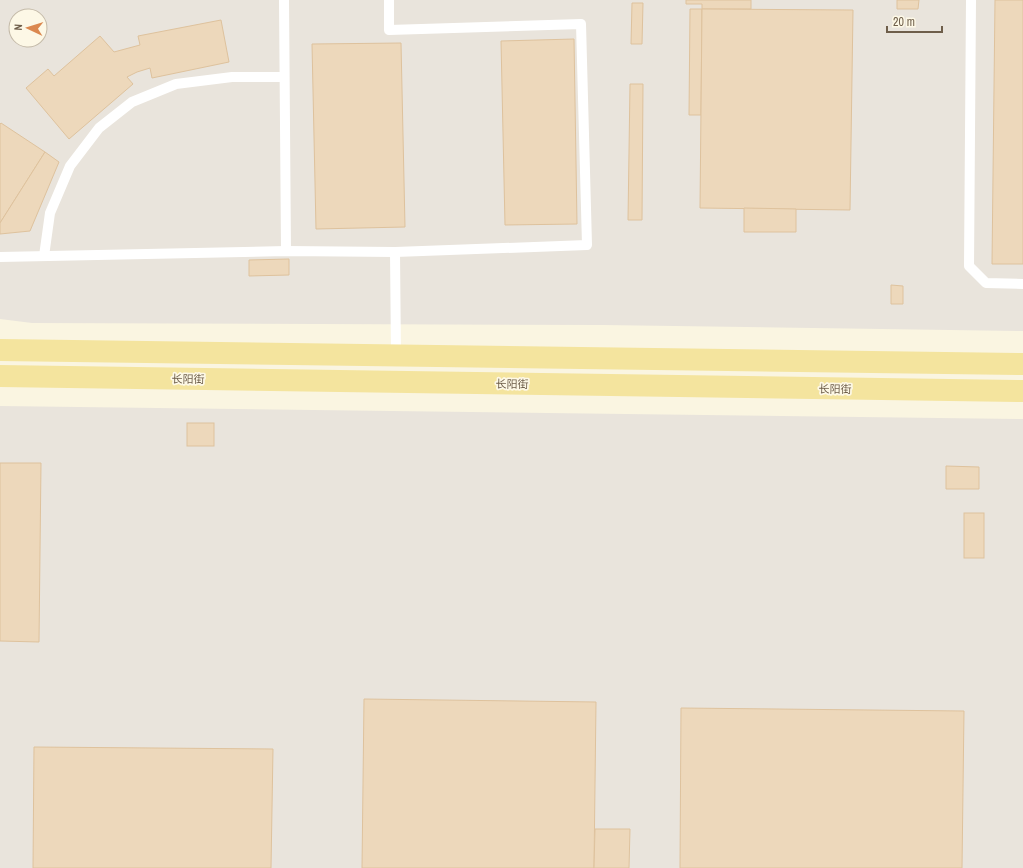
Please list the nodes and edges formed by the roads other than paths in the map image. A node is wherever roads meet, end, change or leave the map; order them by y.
1 (284, 0) edge
2 (389, 0) edge
3 (971, 0) edge
4 (284, 77) junction
5 (286, 251) junction
6 (395, 252) junction
7 (44, 256) junction
8 (0, 258) edge
9 (1023, 284) edge
10 (0, 350) edge
11 (396, 356) junction
12 (1023, 364) edge
13 (0, 376) edge
14 (1023, 391) edge

1 - 4 lane
2 - 6 lane
3 - 9 lane
4 - 5 lane
4 - 7 lane
5 - 6 lane
5 - 7 lane
6 - 11 lane
7 - 8 lane
10 - 11 main road
11 - 12 main road
13 - 14 main road, 长阳街

